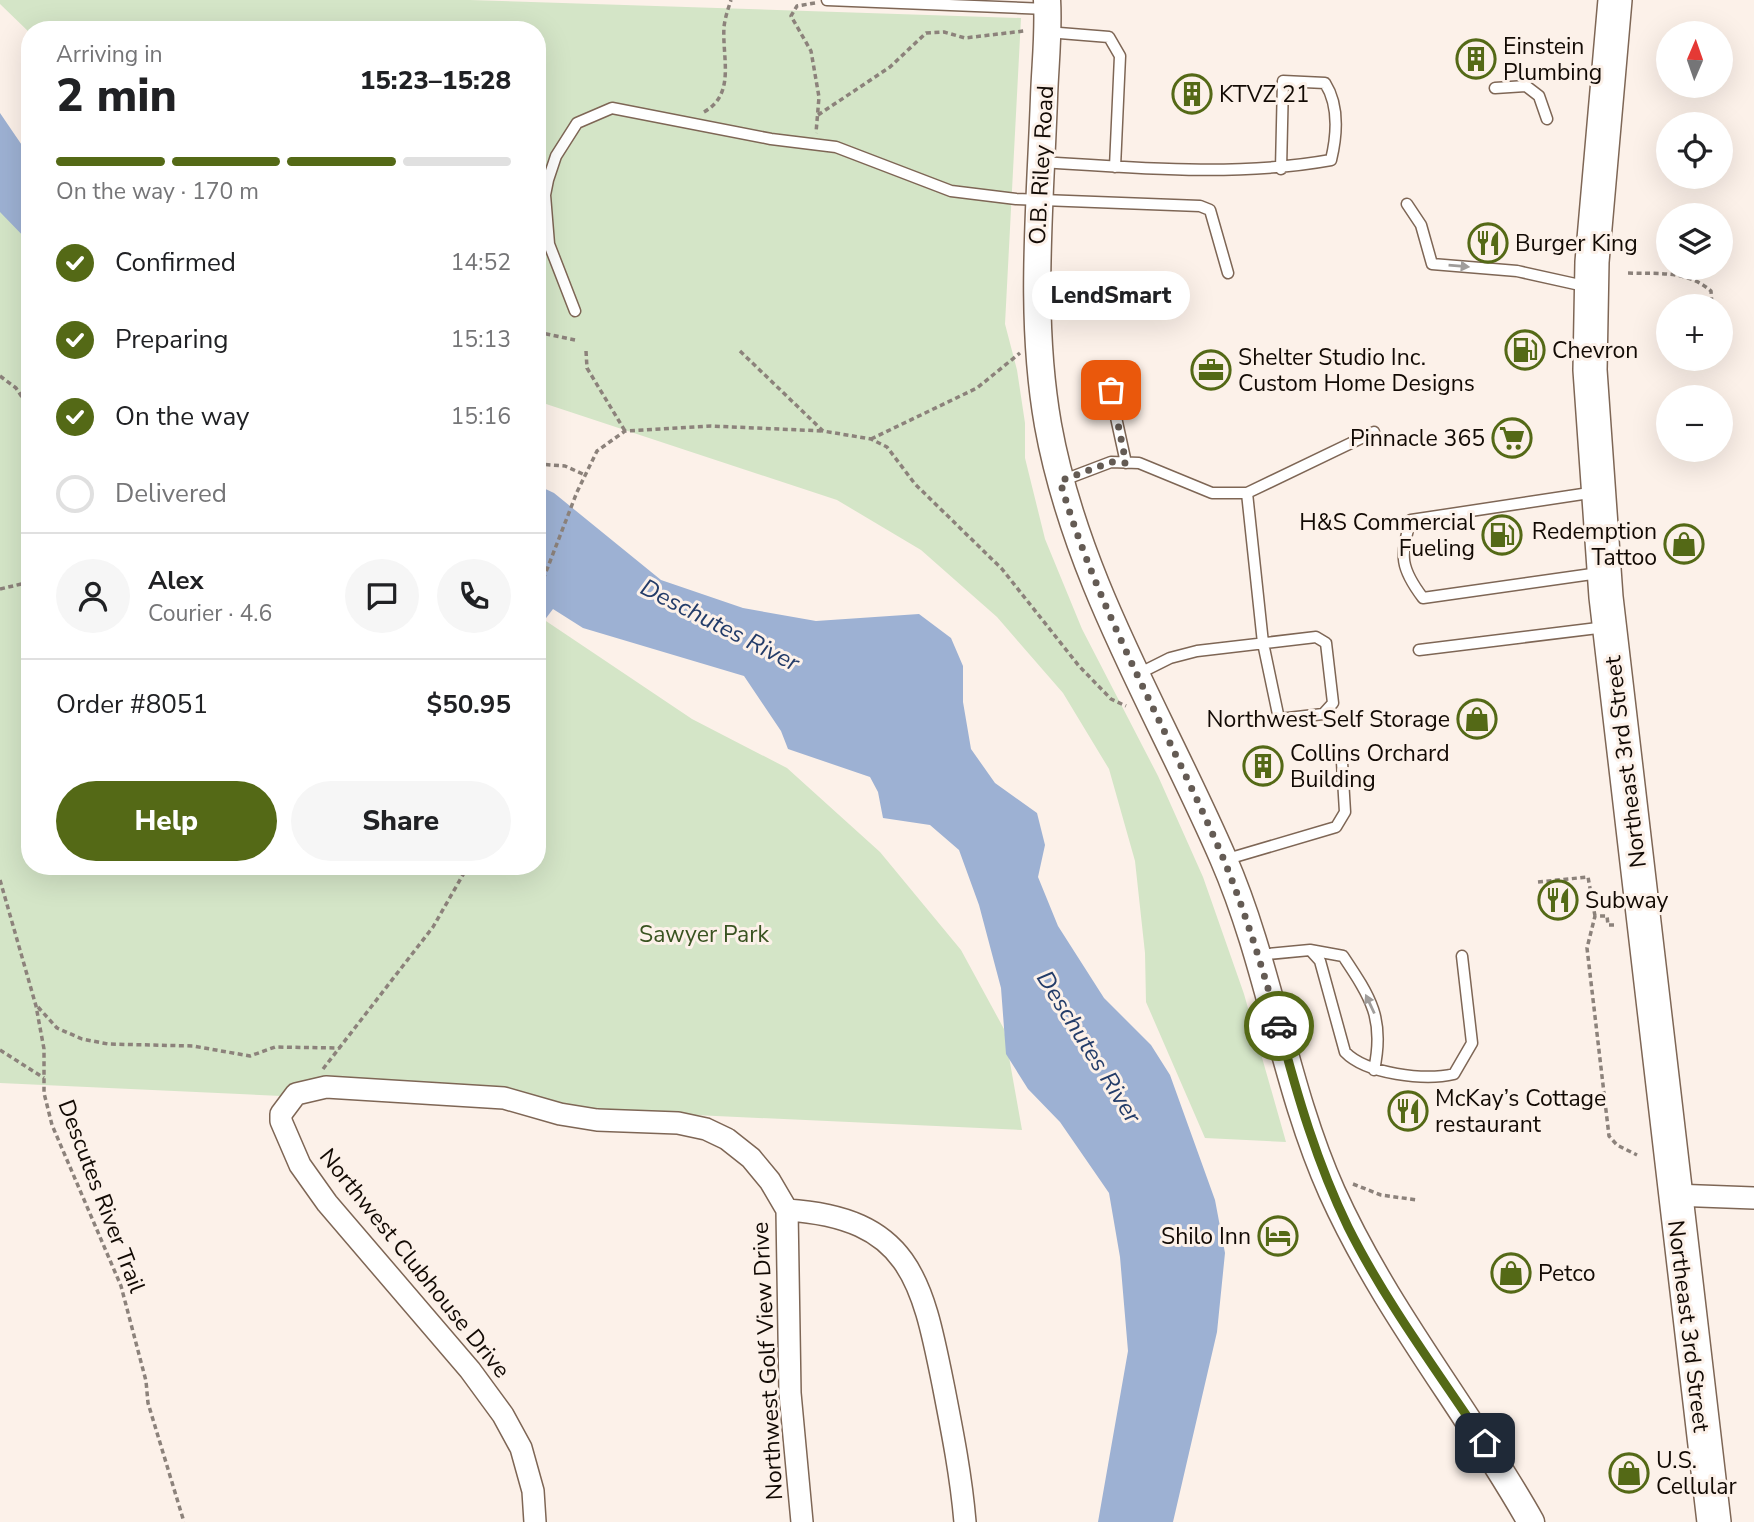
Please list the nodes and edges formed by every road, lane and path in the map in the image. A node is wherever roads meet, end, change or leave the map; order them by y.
1 (731, 0) edge
2 (1615, 0) edge
3 (827, 1) edge
4 (949, 4) edge
5 (1041, 18) edge
6 (1495, 88) dead end
7 (818, 114) junction
8 (1547, 118) dead end
9 (687, 122) junction
10 (815, 145) junction
11 (1042, 162) junction
12 (1115, 167) junction
13 (1280, 169) junction
14 (1039, 200) junction
15 (1407, 204) dead end
16 (1228, 272) dead end
17 (1628, 273) dead end
18 (1591, 287) junction
19 (1711, 294) edge
20 (575, 311) dead end
21 (546, 334) edge
22 (1038, 339) junction
23 (575, 340) dead end
24 (586, 351) dead end
25 (740, 351) dead end
26 (0, 376) edge
27 (1111, 390) dead end
28 (21, 396) edge
29 (823, 430) junction
30 (625, 431) junction
31 (1374, 432) dead end
32 (871, 439) junction
33 (1126, 463) junction
34 (546, 465) edge
35 (585, 475) junction
36 (1060, 481) junction
37 (1599, 492) junction
38 (1247, 493) junction
39 (546, 572) edge
40 (1604, 573) junction
41 (21, 584) edge
42 (0, 589) edge
43 (1609, 626) junction
44 (1263, 643) junction
45 (1419, 650) dead end
46 (1136, 675) junction
47 (1152, 709) junction
48 (1342, 762) dead end
49 (1224, 860) junction
50 (463, 875) edge
51 (0, 880) edge
52 (1538, 882) dead end
53 (1595, 916) junction
54 (1614, 925) dead end
55 (1310, 950) junction
56 (1258, 955) junction
57 (1462, 956) dead end
58 (36, 1006) junction
59 (340, 1048) junction
60 (0, 1050) edge
61 (1374, 1070) junction
62 (44, 1078) junction
63 (306, 1089) junction
64 (1637, 1155) dead end
65 (1347, 1182) dead end
66 (1673, 1195) junction
67 (1754, 1198) edge
68 (1416, 1200) dead end
69 (787, 1210) junction
70 (184, 1522) edge
71 (535, 1522) edge
72 (802, 1522) edge
73 (965, 1522) edge
74 (1531, 1522) edge
75 (1714, 1522) edge

1 - 9 path
2 - 18 main road, Northeast 3rd Street
3 - 4 lane
3 - 7 path
4 - 5 lane
5 - 7 path
5 - 11 street, O.B. Riley Road
5 - 12 lane
6 - 8 lane
7 - 10 path
9 - 10 lane
9 - 20 lane
10 - 14 lane
11 - 12 lane
11 - 14 street, O.B. Riley Road
12 - 13 lane
13 - 13 lane
14 - 16 lane
14 - 22 street, O.B. Riley Road
15 -> 18 lane
17 - 19 path
18 - 37 main road, Northeast 3rd Street
21 - 23 path
22 - 32 path
22 - 36 street, O.B. Riley Road
24 - 30 path
25 - 29 path
26 - 28 path
27 - 33 lane
29 - 30 path
29 - 32 path
30 - 35 path
31 - 38 lane
32 - 47 path
33 - 36 lane
33 - 38 lane
34 - 35 path
35 - 39 path
36 - 46 street, O.B. Riley Road
37 - 40 main road, Northeast 3rd Street
37 - 40 lane
38 - 44 lane
40 - 43 main road, Northeast 3rd Street
41 - 42 path
43 - 45 lane
43 - 66 main road, Northeast 3rd Street
44 - 44 lane
44 - 46 lane
46 - 47 street, O.B. Riley Road
47 - 49 street, O.B. Riley Road
48 - 49 lane
49 - 56 street, O.B. Riley Road
50 - 59 path
51 - 58 path, Descutes River Trail
52 - 53 path
53 - 54 path
53 - 64 path
55 - 56 lane
55 - 61 lane
61 -> 55 lane
56 - 74 street, O.B. Riley Road
57 - 61 lane
58 - 59 path
58 - 62 path, Descutes River Trail
59 - 63 path
60 - 62 path
62 - 70 path, Descutes River Trail
63 - 69 street, Northwest Golf View Drive
63 - 71 street, Northwest Clubhouse Drive
65 - 68 path
66 - 67 street
66 - 75 main road, Northeast 3rd Street
69 - 72 street, Northwest Golf View Drive
69 - 73 street

